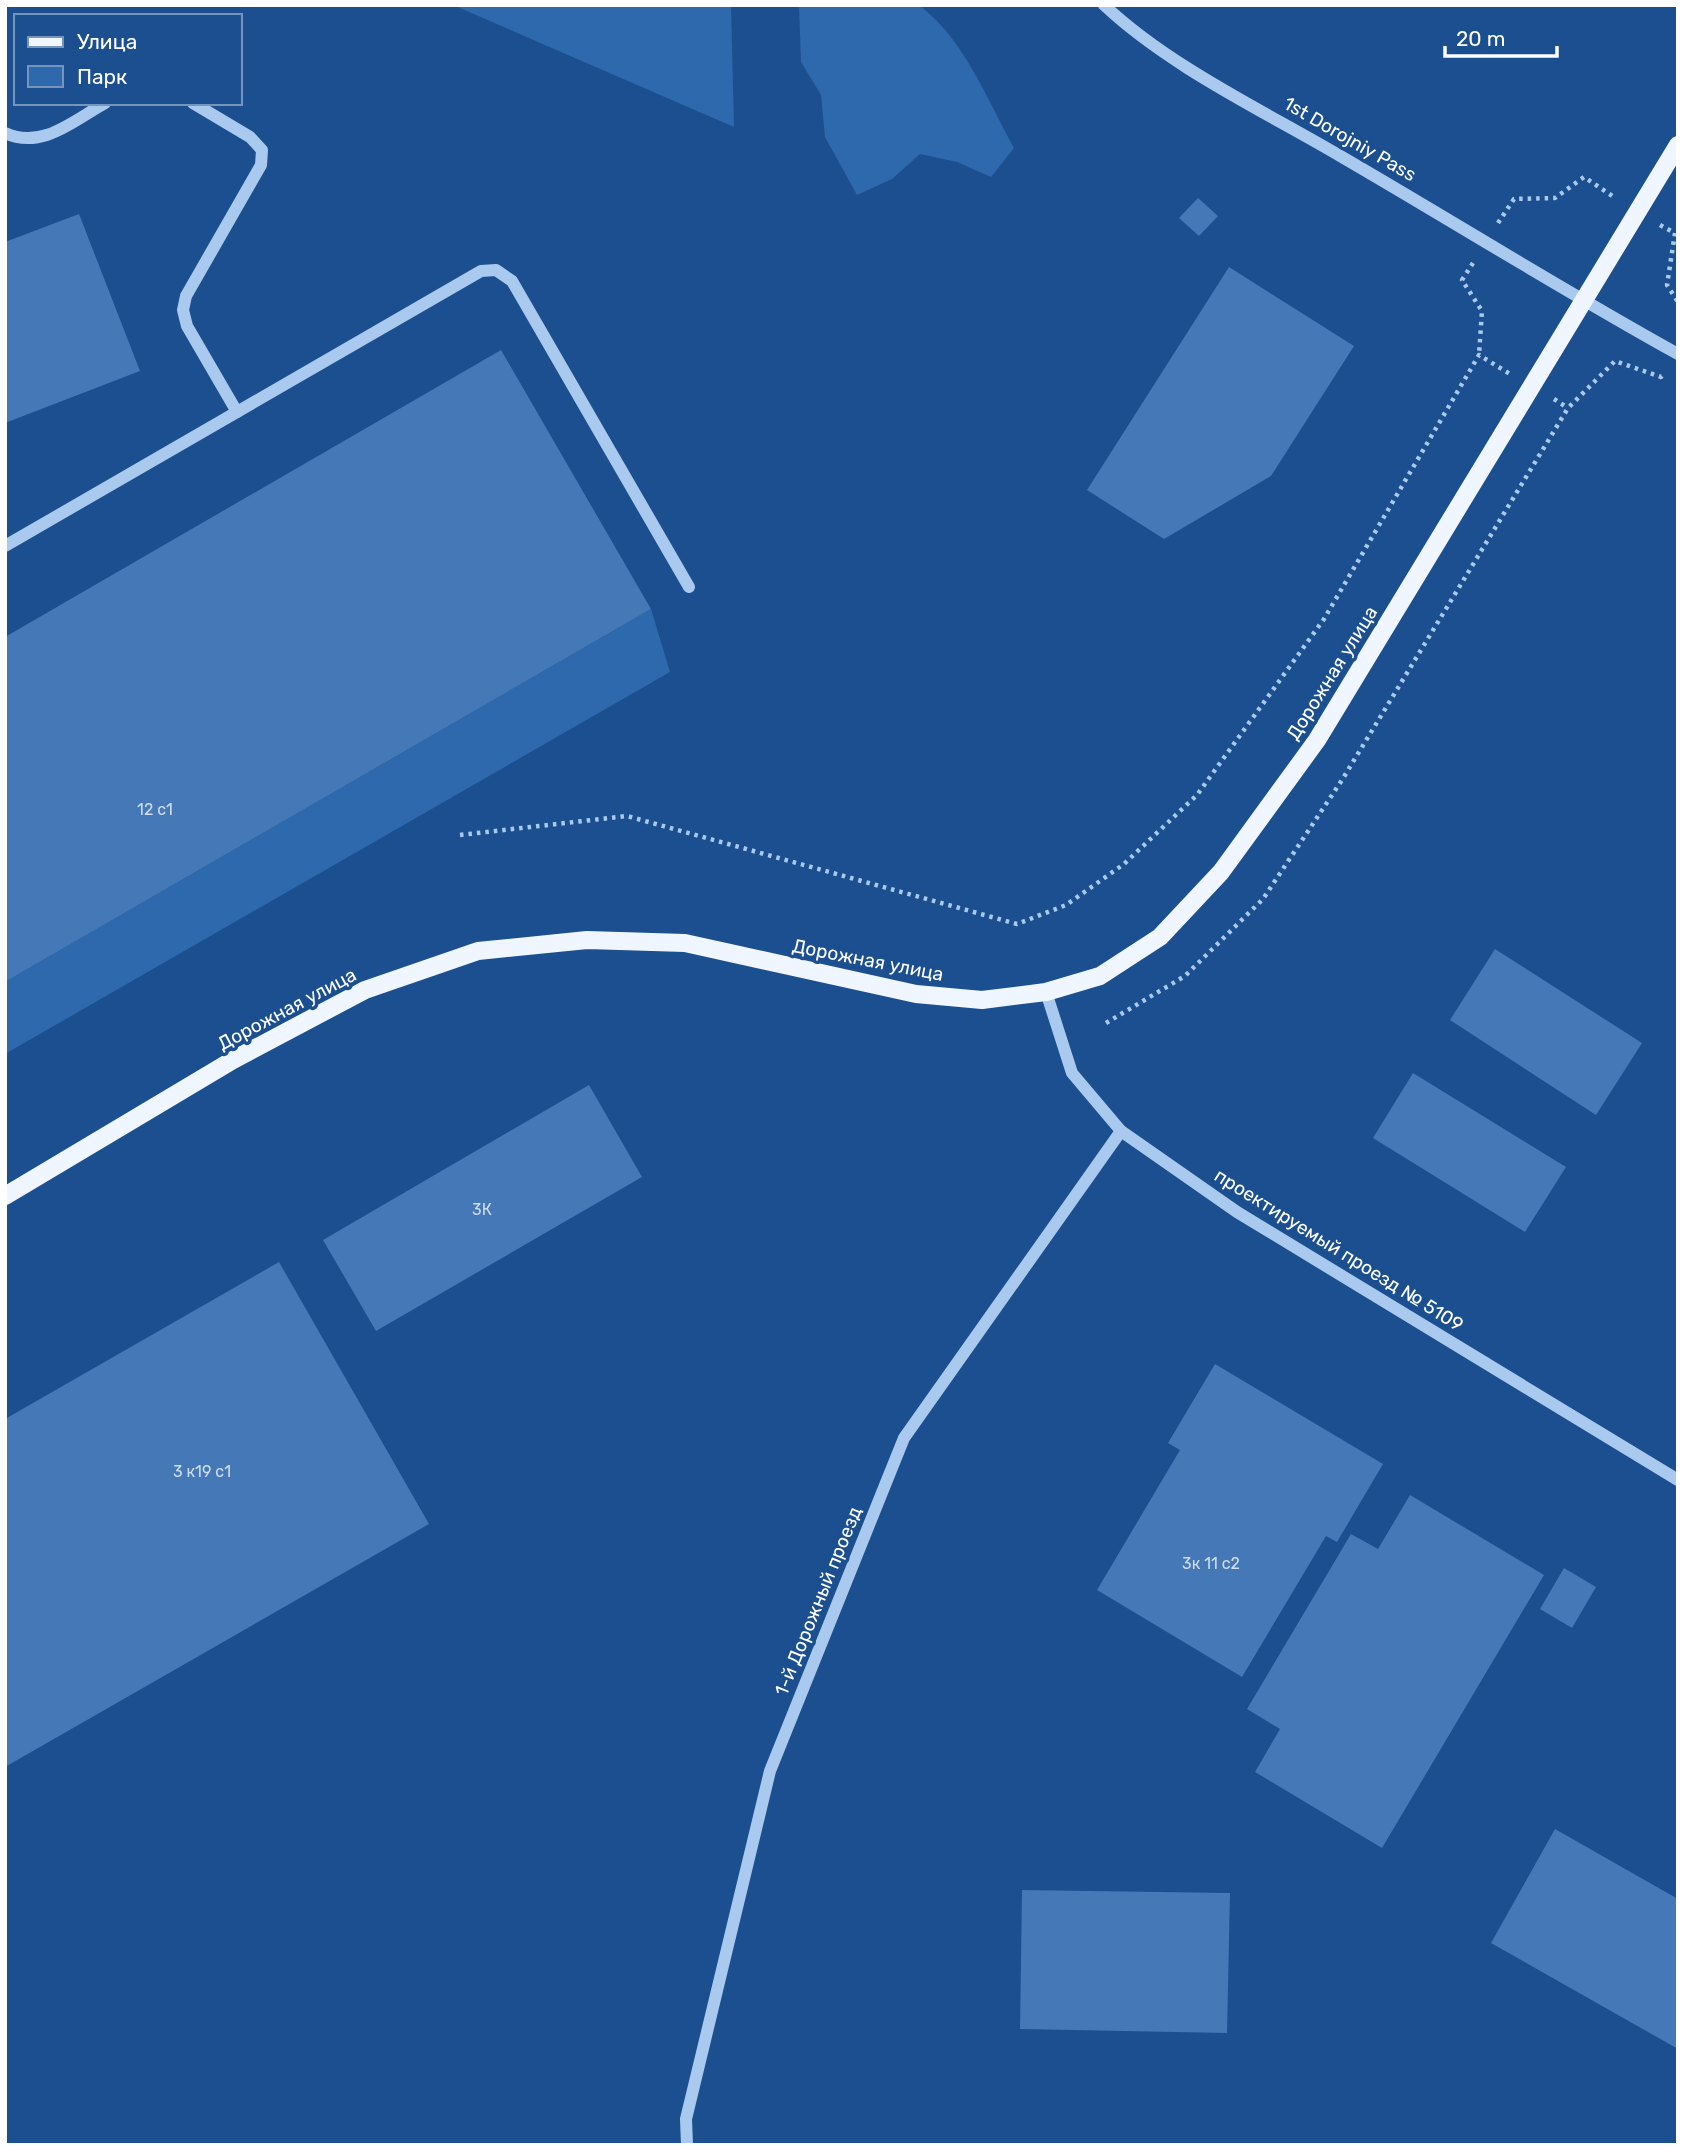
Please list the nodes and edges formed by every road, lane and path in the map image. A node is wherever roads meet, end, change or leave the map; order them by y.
1 (1104, 5) edge
2 (102, 105) edge
3 (196, 105) edge
4 (5, 133) edge
5 (1678, 145) edge
6 (1635, 212) junction
7 (1486, 241) junction
8 (1581, 301) junction
9 (1678, 302) edge
10 (1677, 354) edge
11 (1479, 355) junction
12 (1531, 386) junction
13 (1568, 408) junction
14 (237, 412) junction
15 (5, 546) edge
16 (689, 587) dead end
17 (460, 835) dead end
18 (1046, 992) junction
19 (1106, 1023) dead end
20 (1121, 1131) junction
21 (5, 1196) edge
22 (1678, 1480) edge
23 (687, 2145) edge

1 - 7 street, 1st Dorojniy Pass
2 - 4 street
3 - 14 street
5 - 6 main road, Дорожная улица
6 - 7 path
6 - 8 main road, Дорожная улица
6 - 9 path
7 - 8 street, 1st Dorojniy Pass
7 - 11 path
8 - 10 street, 1st Dorojniy Pass
8 - 12 main road, Дорожная улица
10 - 13 path
11 - 12 path
11 - 17 path
12 - 13 path
12 - 18 main road, Дорожная улица
13 - 19 path
14 - 15 street
14 - 16 street
18 - 20 street, проектируемый проезд № 5109
18 - 21 main road, Дорожная улица
20 - 22 street, проектируемый проезд № 5109
20 - 23 street, 1-й Дорожный проезд

